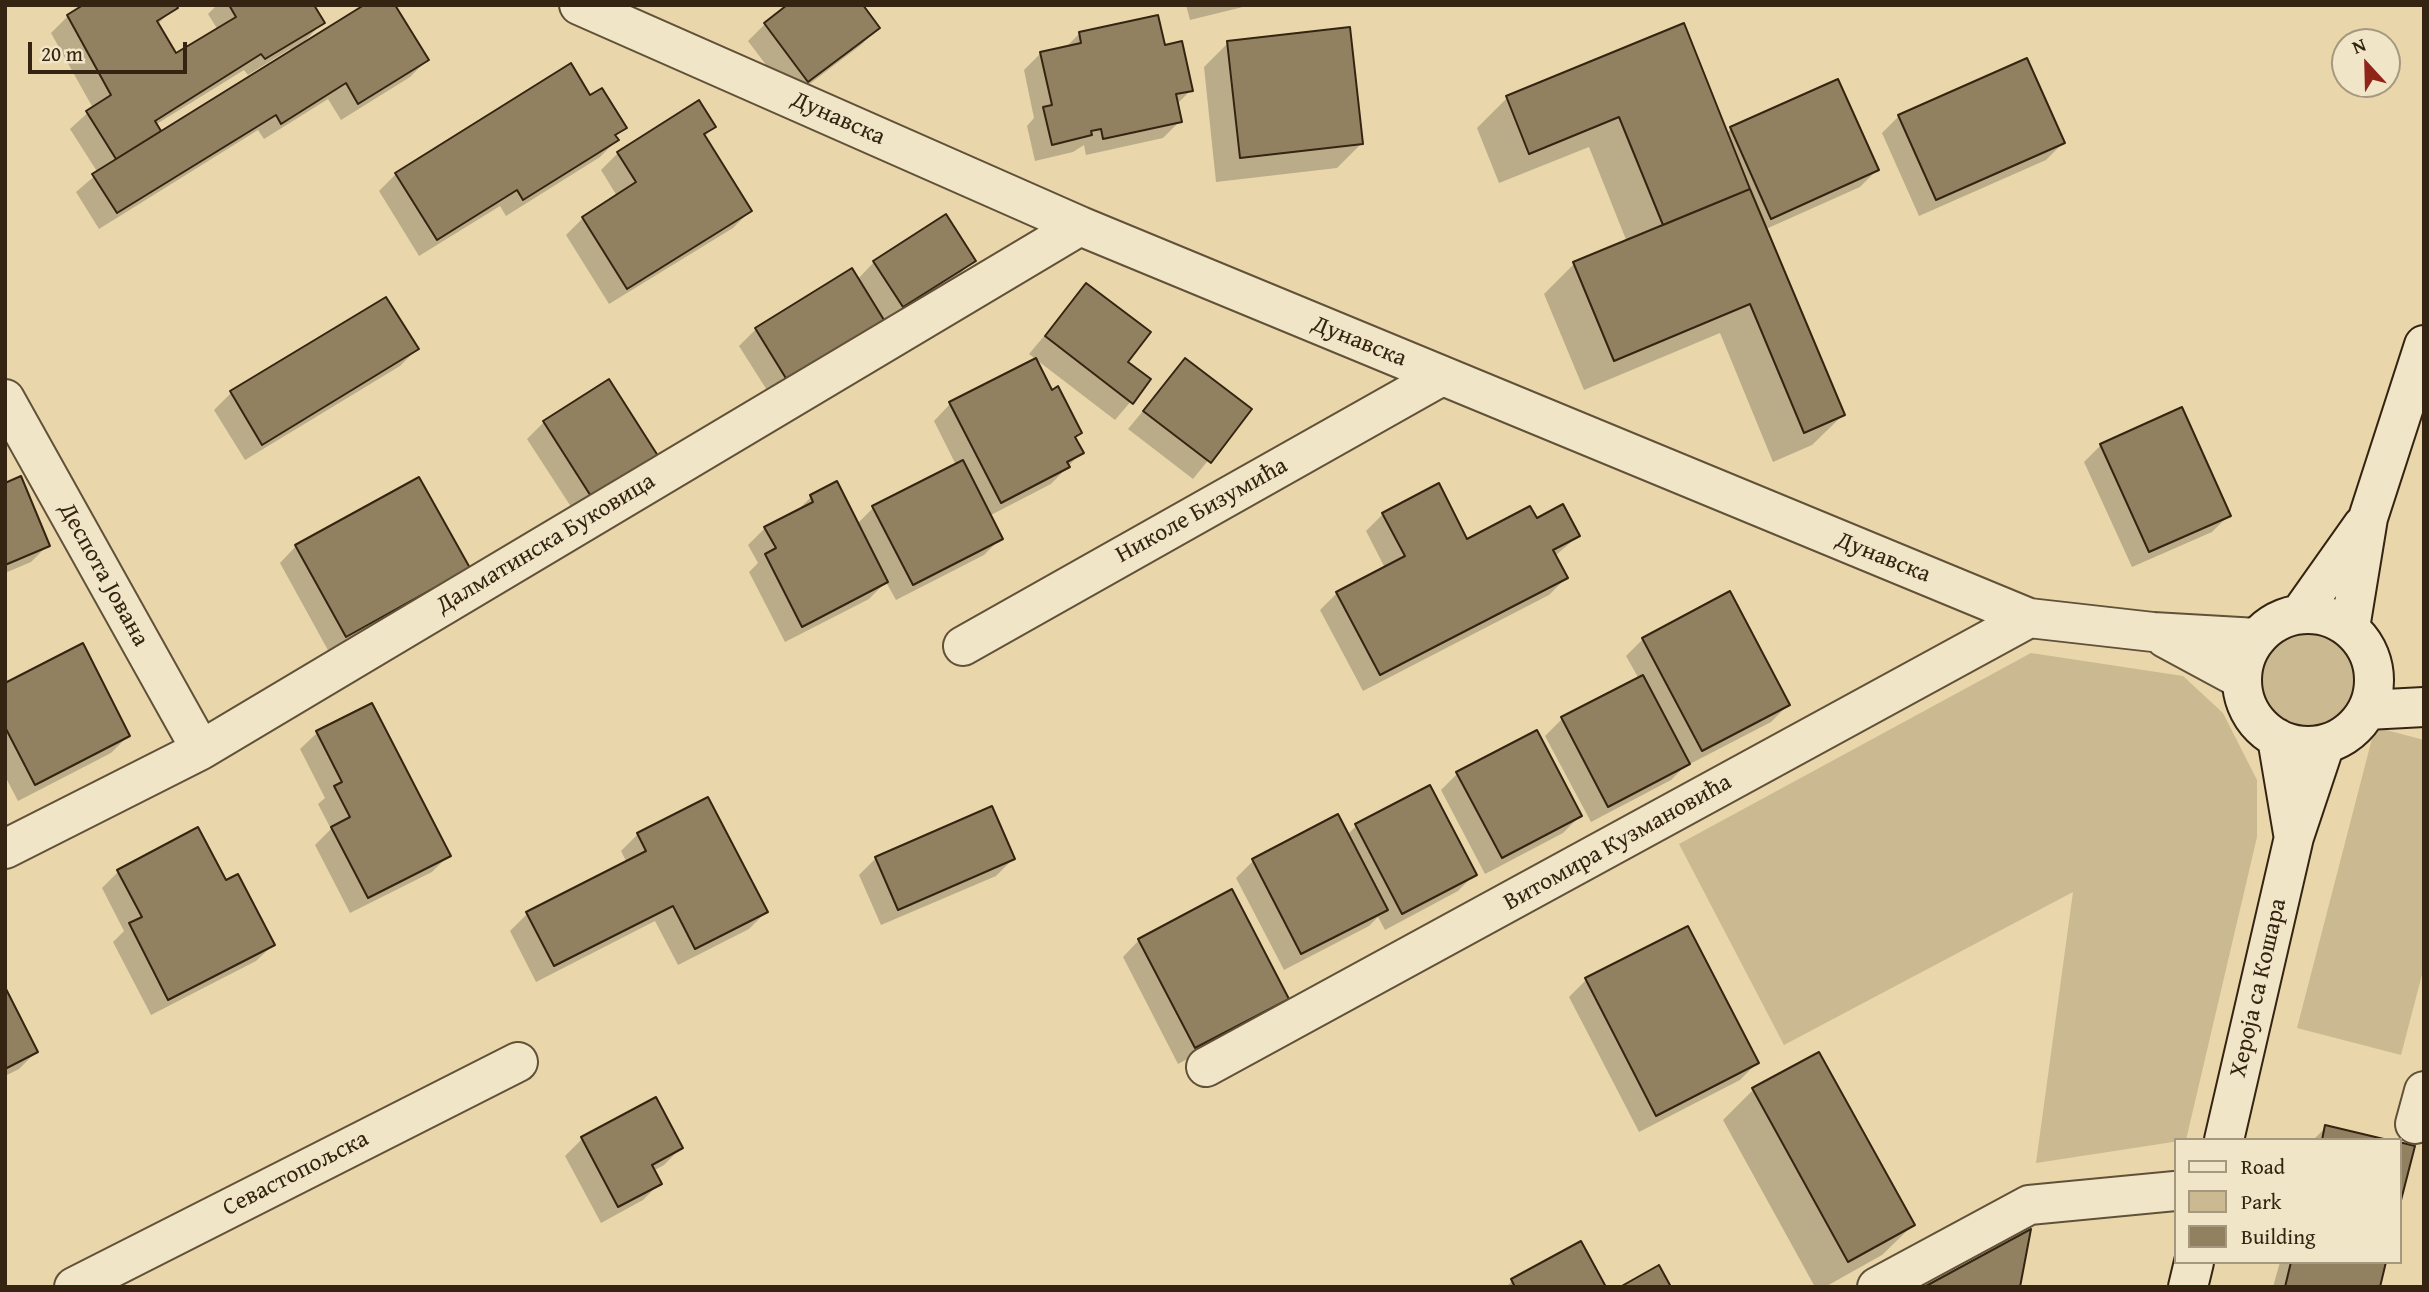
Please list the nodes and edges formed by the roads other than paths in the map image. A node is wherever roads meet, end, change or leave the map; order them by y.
1 (643, 5) edge
2 (592, 10) edge
3 (1080, 226) junction
4 (2424, 345) edge
5 (1442, 376) junction
6 (5, 399) edge
7 (2368, 517) junction
8 (2300, 614) junction
9 (2029, 618) junction
10 (2350, 628) junction
11 (2153, 632) junction
12 (2257, 638) junction
13 (962, 646) dead end
14 (2374, 668) junction
15 (2241, 679) junction
16 (2424, 692) edge
17 (2424, 707) edge
18 (2367, 710) junction
19 (2277, 738) junction
20 (2325, 744) junction
21 (201, 750) junction
22 (2294, 837) junction
23 (5, 849) edge
24 (519, 1062) dead end
25 (1206, 1067) dead end
26 (2224, 1138) edge
27 (2174, 1191) edge
28 (2194, 1264) edge
29 (74, 1287) edge
30 (1877, 1287) edge
31 (2188, 1287) edge

1 - 2 street
2 - 3 street, Дунавска
3 - 5 street, Дунавска
3 - 21 street, Далматинска Буковица
4 - 7 street
5 - 9 street, Дунавска
5 - 13 street, Николе Бизумића
6 - 21 street, Деспота Јована
7 - 8 street
7 - 10 street
8 - 10 street
8 - 12 street
9 - 11 street, Дунавска
9 - 25 street, Витомира Кузмановића
10 - 14 street
11 - 12 street, Дунавска
11 - 15 street, Дунавска
12 - 15 street
14 - 16 street
14 - 18 street
15 - 19 street
17 - 18 street
18 - 20 street
19 - 20 street
19 - 22 street, Хероја са Кошара
20 - 22 street, Хероја са Кошара
21 - 23 street, Далматинска Буковица
22 - 26 street, Хероја са Кошара
24 - 29 street, Севастопољска
27 - 30 street
28 - 31 street

